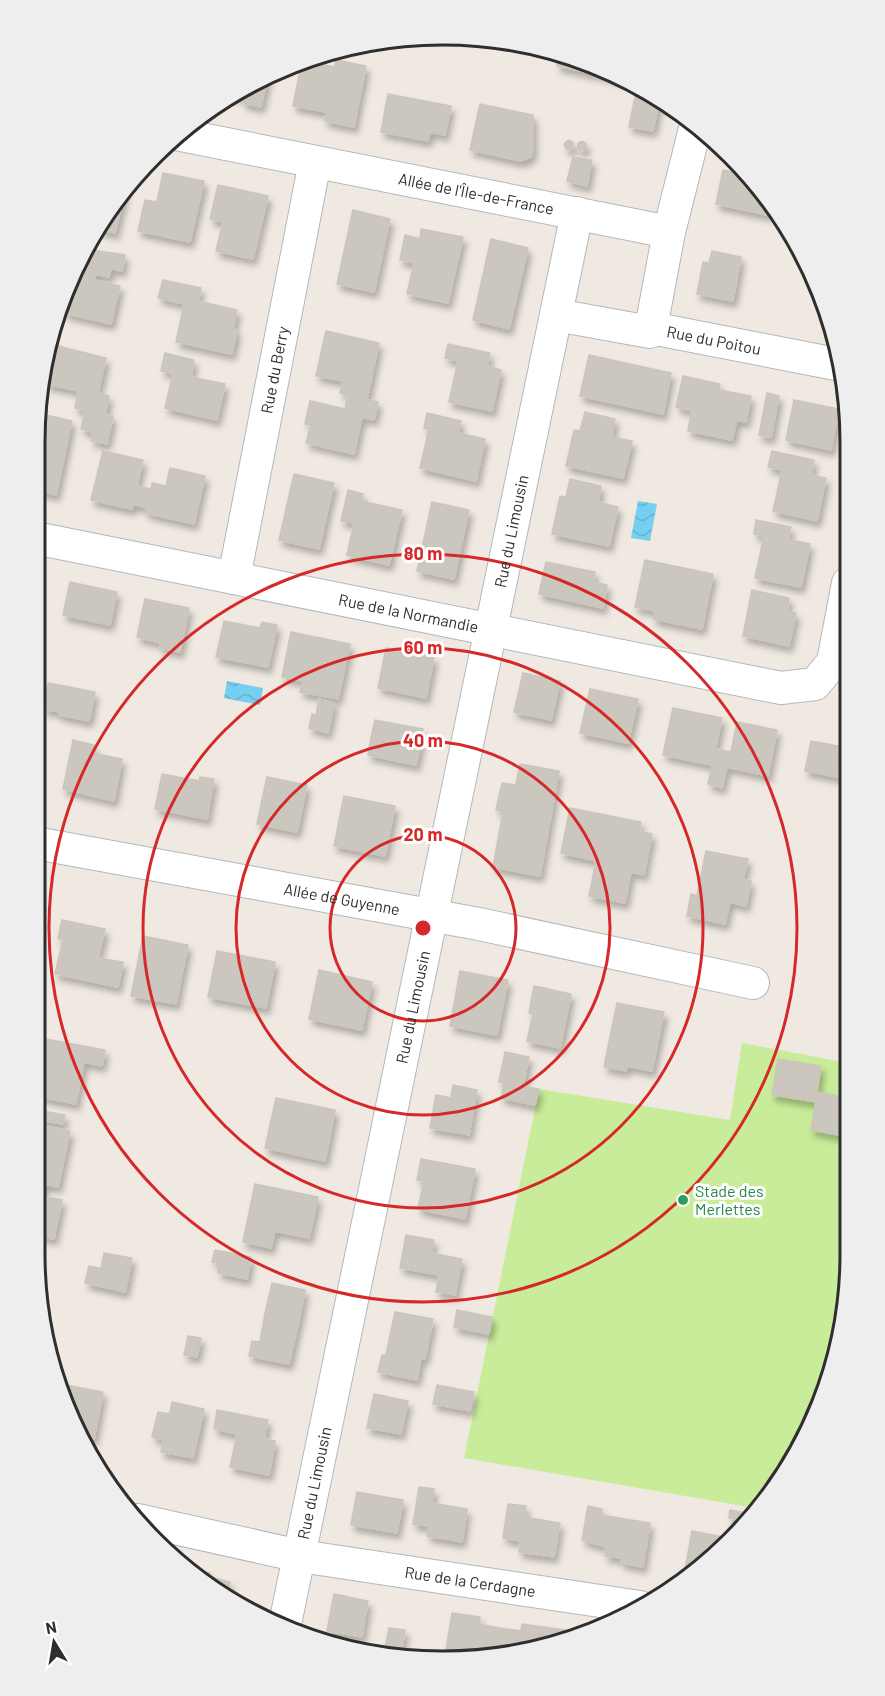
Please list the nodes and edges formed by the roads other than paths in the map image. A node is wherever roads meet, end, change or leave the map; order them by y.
1 (694, 135) edge
2 (189, 137) edge
3 (315, 162) junction
4 (577, 213) junction
5 (669, 232) junction
6 (556, 315) junction
7 (651, 328) junction
8 (832, 363) edge
9 (45, 540) edge
10 (234, 578) junction
11 (840, 626) edge
12 (490, 629) junction
13 (45, 854) edge
14 (431, 915) junction
15 (753, 983) dead end
16 (150, 1523) edge
17 (300, 1556) junction
18 (626, 1606) edge
19 (286, 1619) edge

1 - 5 street
2 - 3 street, Allée de l'Île-de-France
3 - 4 street, Allée de l'Île-de-France
3 - 10 street, Rue du Berry
4 - 5 street, Allée de l'Île-de-France
4 - 6 street, Rue du Limousin
5 - 7 street
6 - 7 street, Rue du Poitou
6 - 12 street, Rue du Limousin
7 - 8 street, Rue du Poitou
9 - 10 street, Rue de la Normandie
10 - 12 street, Rue de la Normandie
11 - 12 street, Rue de la Normandie
12 - 14 street, Rue du Limousin
13 - 14 street, Allée de Guyenne
14 - 15 street, Allée de Guyenne
14 - 17 street, Rue du Limousin
16 - 17 street, Rue de la Cerdagne
17 - 18 street, Rue de la Cerdagne
17 - 19 street, Rue du Limousin

